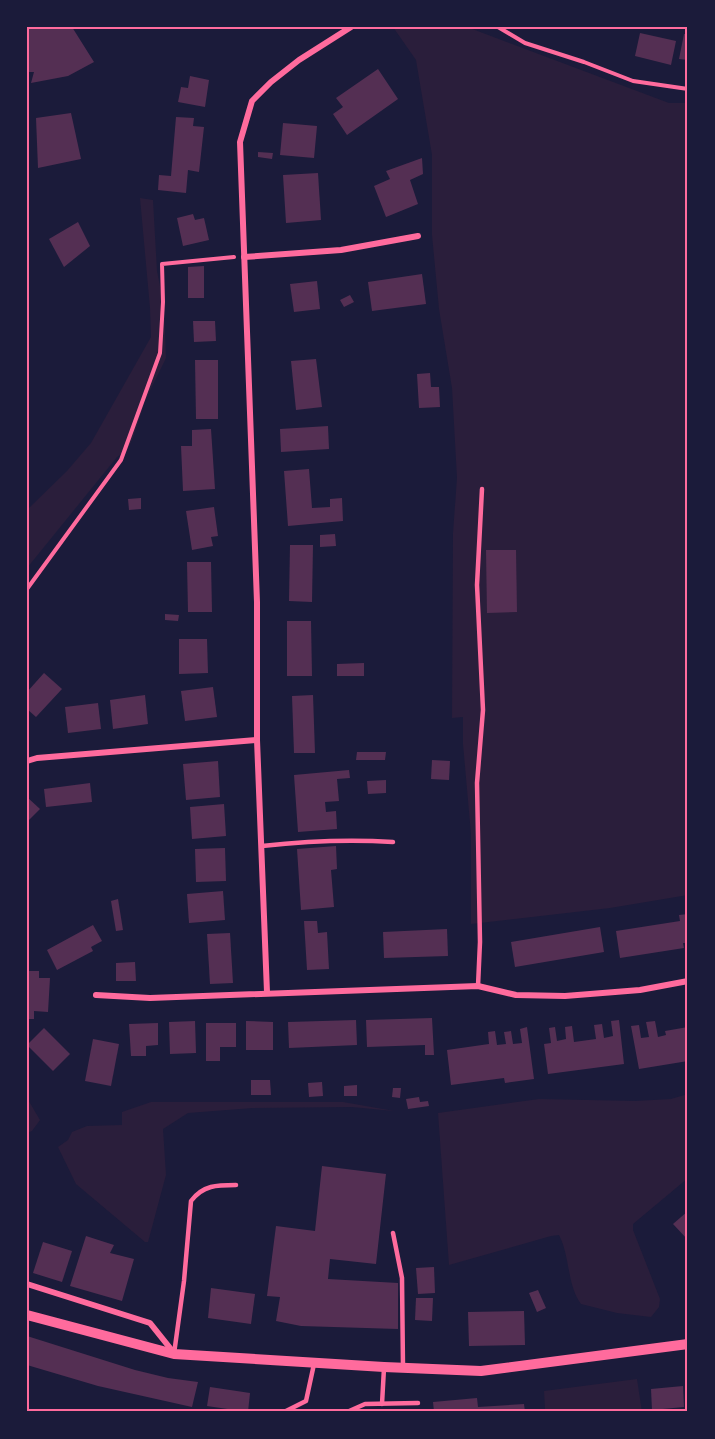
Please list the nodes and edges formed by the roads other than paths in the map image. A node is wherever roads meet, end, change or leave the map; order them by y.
1 (351, 27) edge
2 (418, 236) dead end
3 (244, 257) junction
4 (482, 489) dead end
5 (257, 740) junction
6 (27, 761) edge
7 (393, 842) dead end
8 (262, 846) junction
9 (688, 981) edge
10 (478, 986) junction
11 (267, 992) junction
12 (96, 995) dead end
13 (236, 1185) dead end
14 (393, 1233) dead end
15 (27, 1284) edge
16 (31, 1316) edge
17 (688, 1344) edge
18 (174, 1354) junction
19 (314, 1364) junction
20 (384, 1367) junction
21 (403, 1368) junction
22 (418, 1403) dead end
23 (382, 1404) junction
24 (284, 1412) edge
25 (347, 1412) edge

1 - 3 street
2 - 3 street
3 - 5 street
4 - 10 lane
5 - 6 street
5 - 8 street
7 - 8 lane
8 - 11 street
9 - 10 street
10 - 11 street
11 - 12 street
13 - 18 lane
14 - 21 lane
15 - 18 street
16 - 18 street
17 - 21 street
18 - 19 street
19 - 20 street
19 - 24 lane
20 - 21 street
20 - 23 lane
22 - 23 lane
23 - 25 lane

